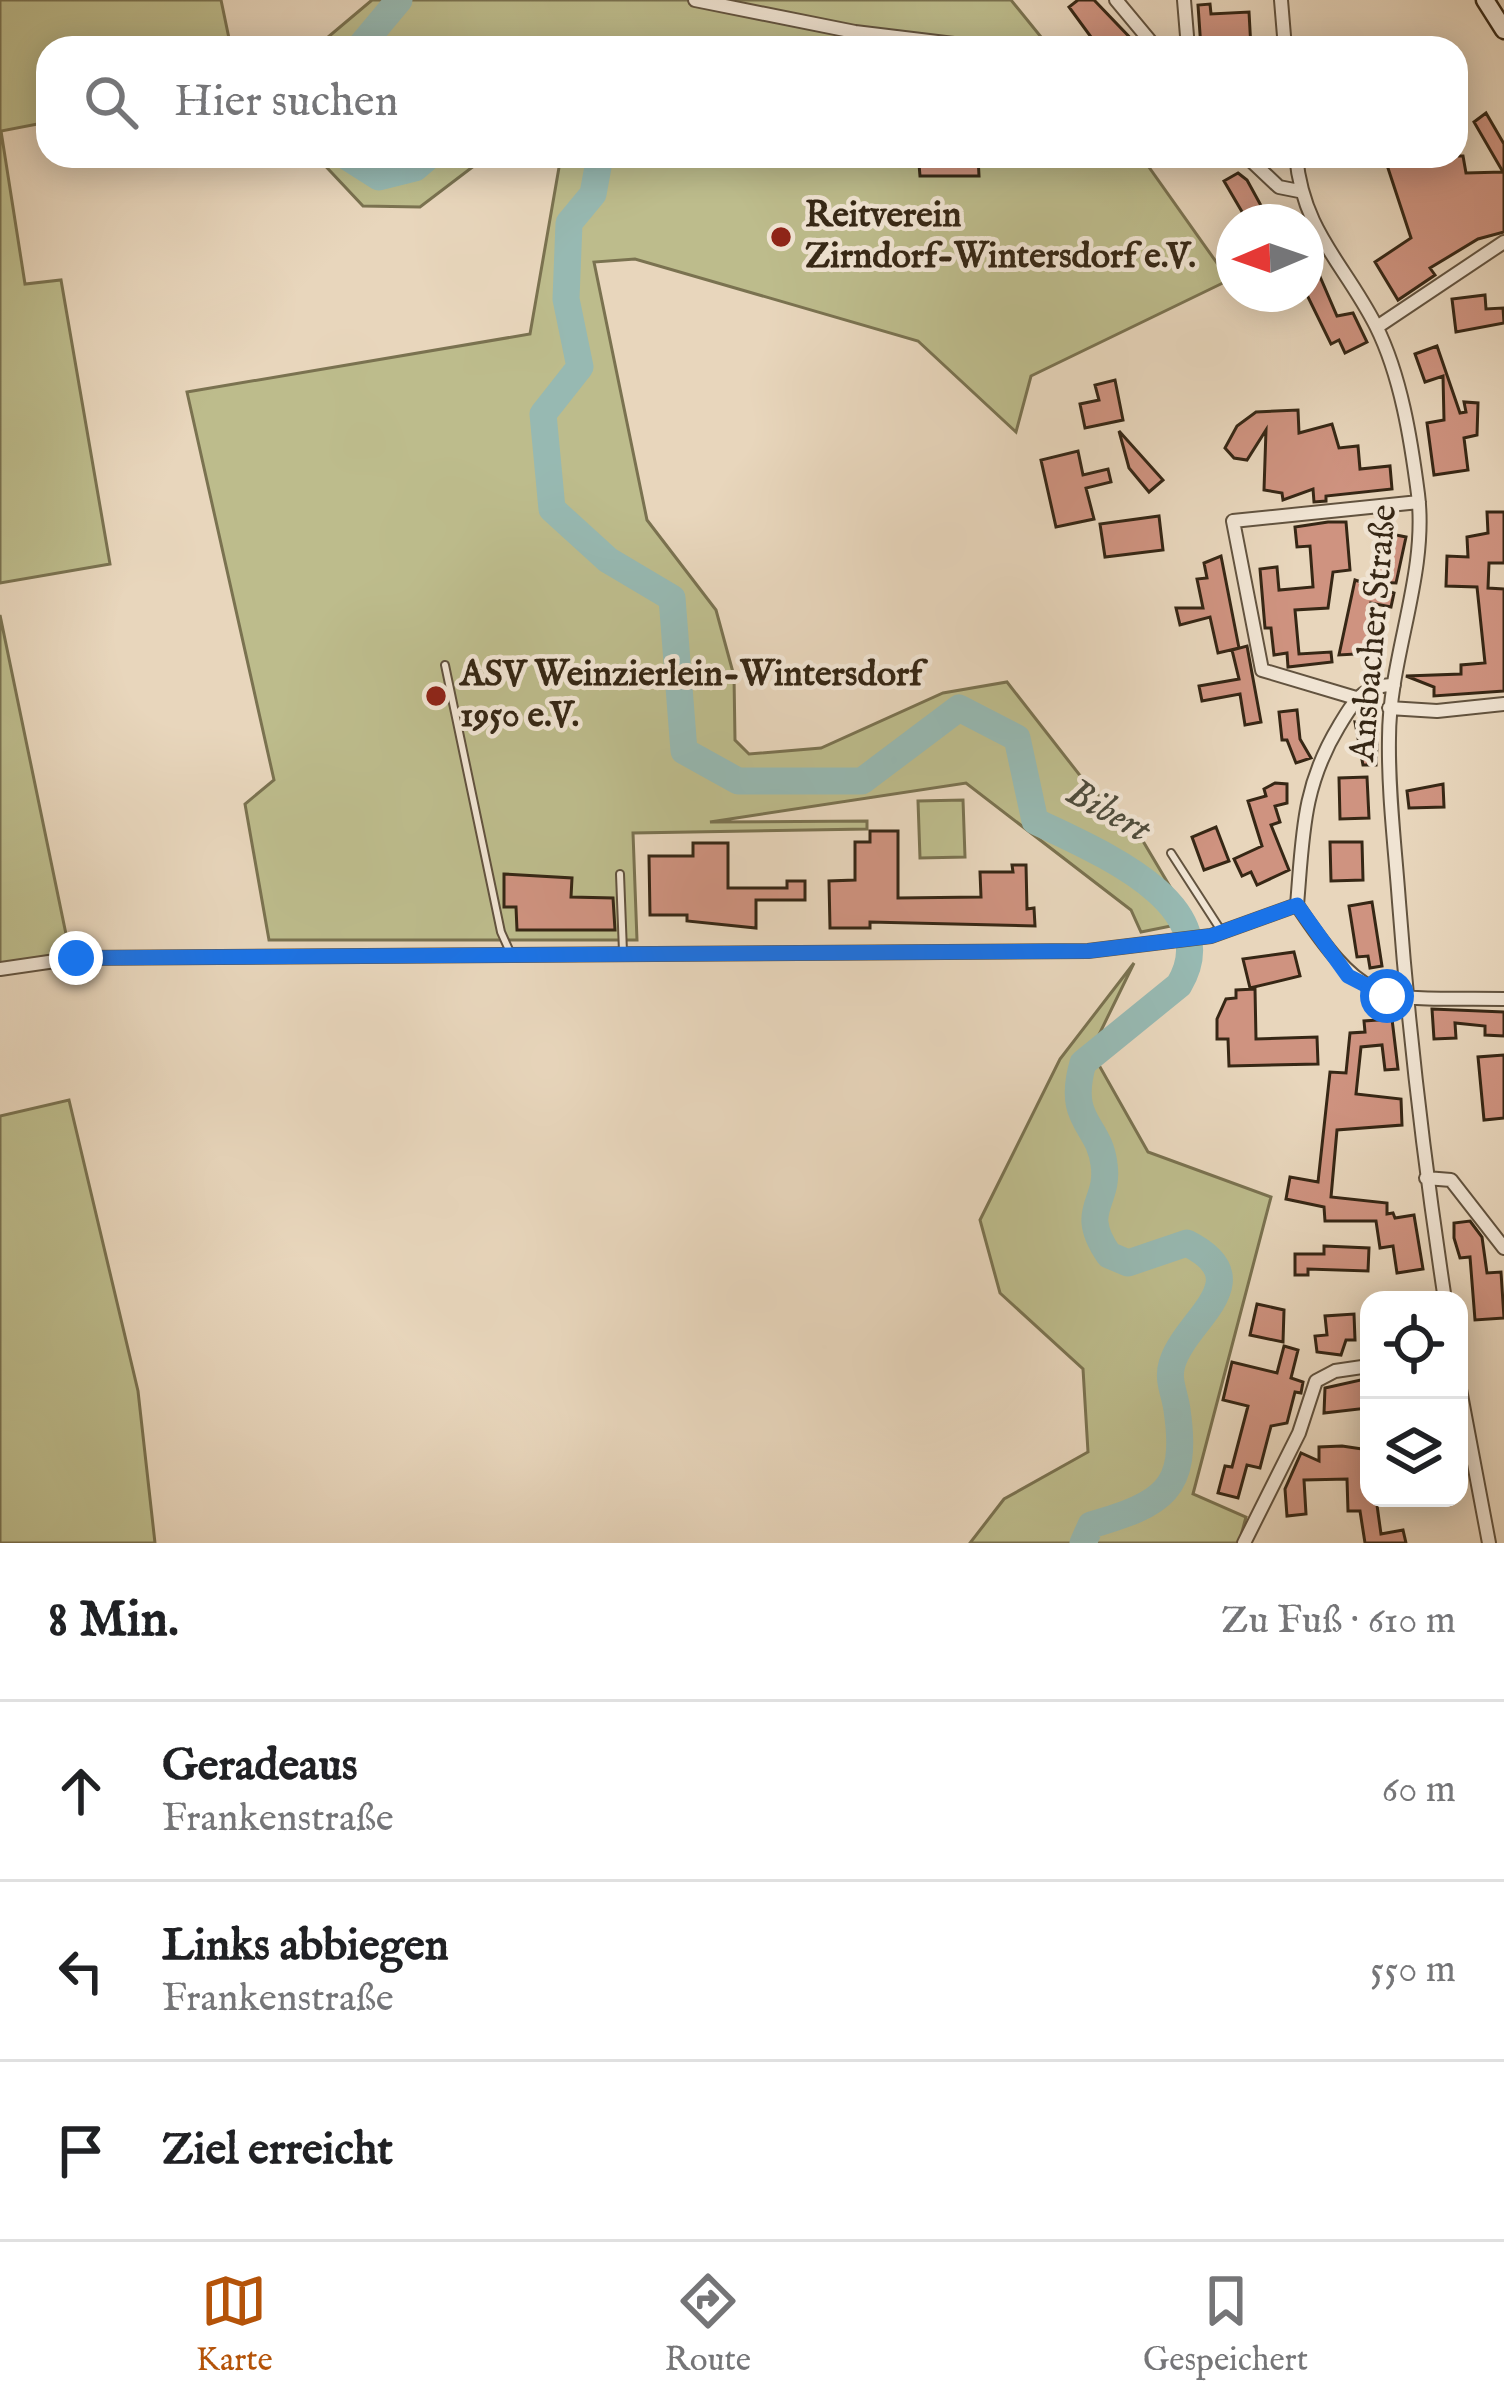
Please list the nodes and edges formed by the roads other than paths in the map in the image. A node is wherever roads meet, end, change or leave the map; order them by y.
1 (695, 0) edge
2 (1117, 0) edge
3 (1184, 0) edge
4 (1281, 0) edge
5 (1485, 0) edge
6 (1504, 30) edge
7 (888, 36) edge
8 (1146, 36) edge
9 (1187, 36) edge
10 (1285, 36) edge
11 (1259, 168) edge
12 (1297, 168) edge
13 (1299, 191) junction
14 (1504, 242) edge
15 (1377, 328) junction
16 (1419, 502) junction
17 (445, 665) dead end
18 (1394, 685) junction
19 (1356, 698) junction
20 (1504, 704) edge
21 (1389, 708) junction
22 (1171, 853) dead end
23 (620, 874) dead end
24 (1297, 905) junction
25 (1216, 934) junction
26 (510, 952) junction
27 (622, 952) junction
28 (0, 969) edge
29 (1406, 998) junction
30 (1504, 999) edge
31 (1426, 1178) junction
32 (1504, 1248) edge
33 (1444, 1291) edge
34 (1360, 1367) edge
35 (1462, 1399) edge
36 (1244, 1543) edge
37 (1489, 1543) edge

1 - 7 street
2 - 8 street
3 - 9 street
4 - 10 street
5 - 6 main road
11 - 13 street
12 - 13 street, Ansbacher Straße
13 - 15 street, Ansbacher Straße
14 - 15 street
15 - 16 street, Ansbacher Straße
16 - 18 street, Ansbacher Straße
16 - 19 street
17 - 26 lane
18 - 19 street
18 - 21 street, Ansbacher Straße
19 - 24 street
20 - 21 street
21 - 29 street, Ansbacher Straße
22 - 25 lane
23 - 27 lane
24 - 25 street
24 - 29 street
25 - 27 street
26 - 27 street
26 - 28 street
29 - 30 street
29 - 31 street, Ansbacher Straße
31 - 32 street
31 - 33 street, Ansbacher Straße
34 - 36 street
35 - 37 street

